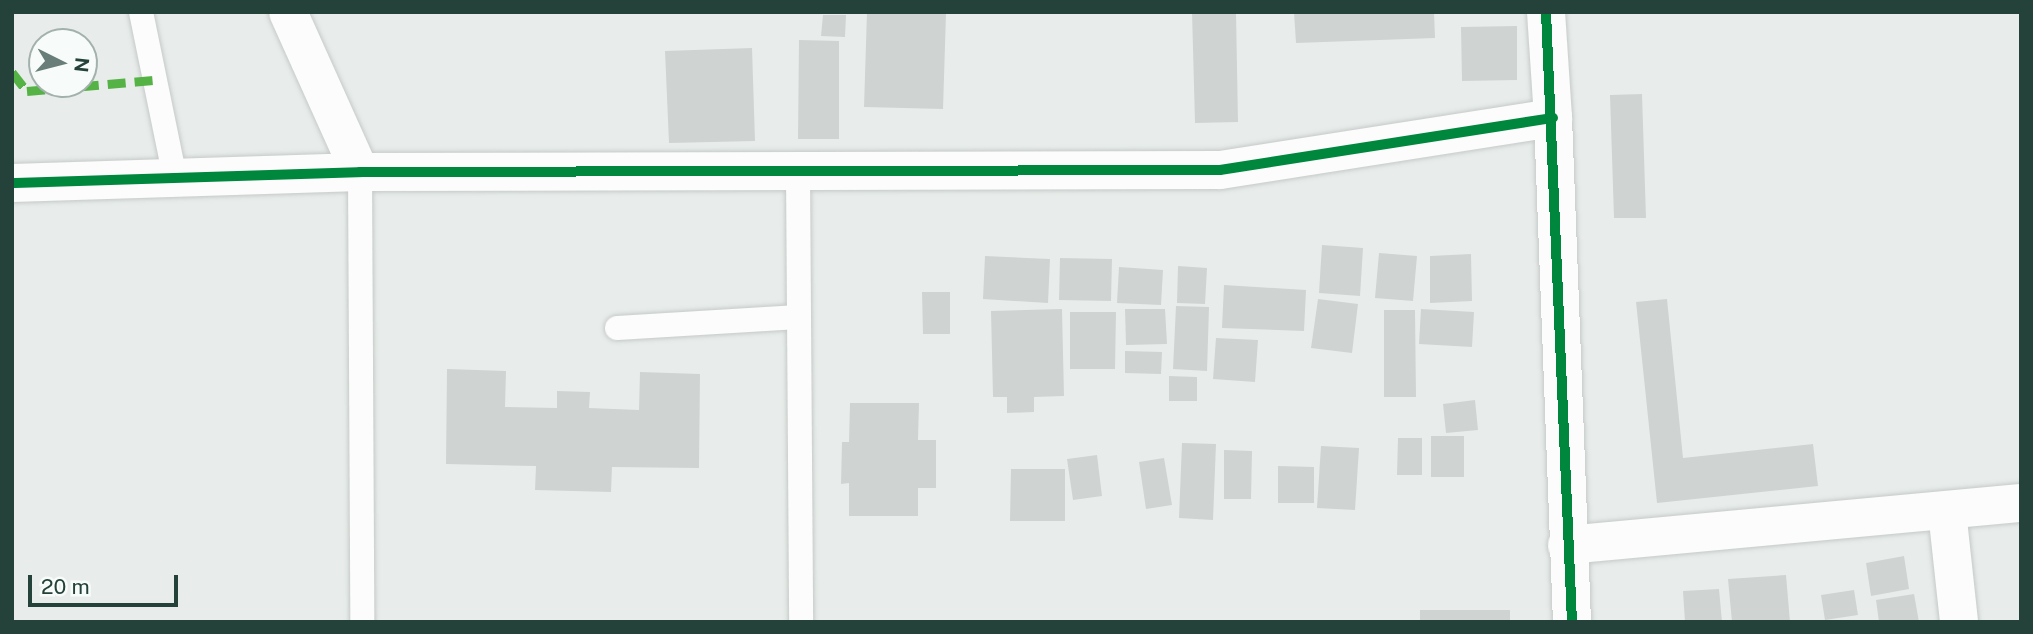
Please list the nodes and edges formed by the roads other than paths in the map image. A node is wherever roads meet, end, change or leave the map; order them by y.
1 (141, 12) edge
2 (288, 12) edge
3 (1546, 12) edge
4 (1553, 118) junction
5 (798, 171) junction
6 (360, 172) junction
7 (175, 178) junction
8 (12, 183) edge
9 (799, 317) junction
10 (617, 328) dead end
11 (2021, 503) edge
12 (1947, 511) junction
13 (1567, 545) junction
14 (362, 622) edge
15 (801, 622) edge
16 (1572, 622) edge
17 (1959, 622) edge

1 - 7 lane
2 - 6 street
3 - 4 street
4 - 5 street
4 - 13 street
5 - 6 street
5 - 9 lane
6 - 7 street
6 - 14 lane
7 - 8 street
9 - 10 lane
9 - 15 lane
11 - 12 street
12 - 13 street
12 - 17 street
13 - 16 street

